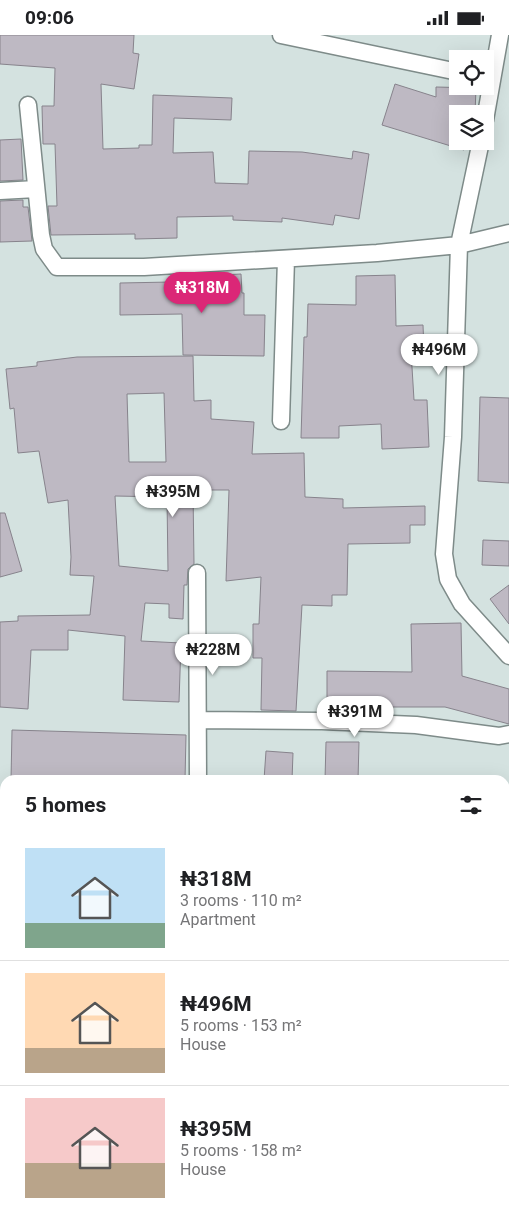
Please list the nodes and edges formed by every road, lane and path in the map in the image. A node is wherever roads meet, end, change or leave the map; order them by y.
1 (500, 35) edge
2 (288, 36) edge
3 (494, 59) edge
4 (449, 70) edge
5 (28, 105) dead end
6 (478, 150) edge
7 (36, 189) junction
8 (0, 191) edge
9 (509, 233) edge
10 (459, 245) junction
11 (286, 259) junction
12 (281, 421) dead end
13 (197, 573) dead end
14 (509, 656) edge
15 (198, 720) junction
16 (509, 734) edge
17 (198, 775) edge

1 - 3 street
2 - 4 street
5 - 7 street
6 - 10 street
7 - 8 street
7 - 11 street
9 - 10 street
10 - 11 street
10 - 14 street
11 - 12 street
13 - 15 street
15 - 16 street
15 - 17 street

